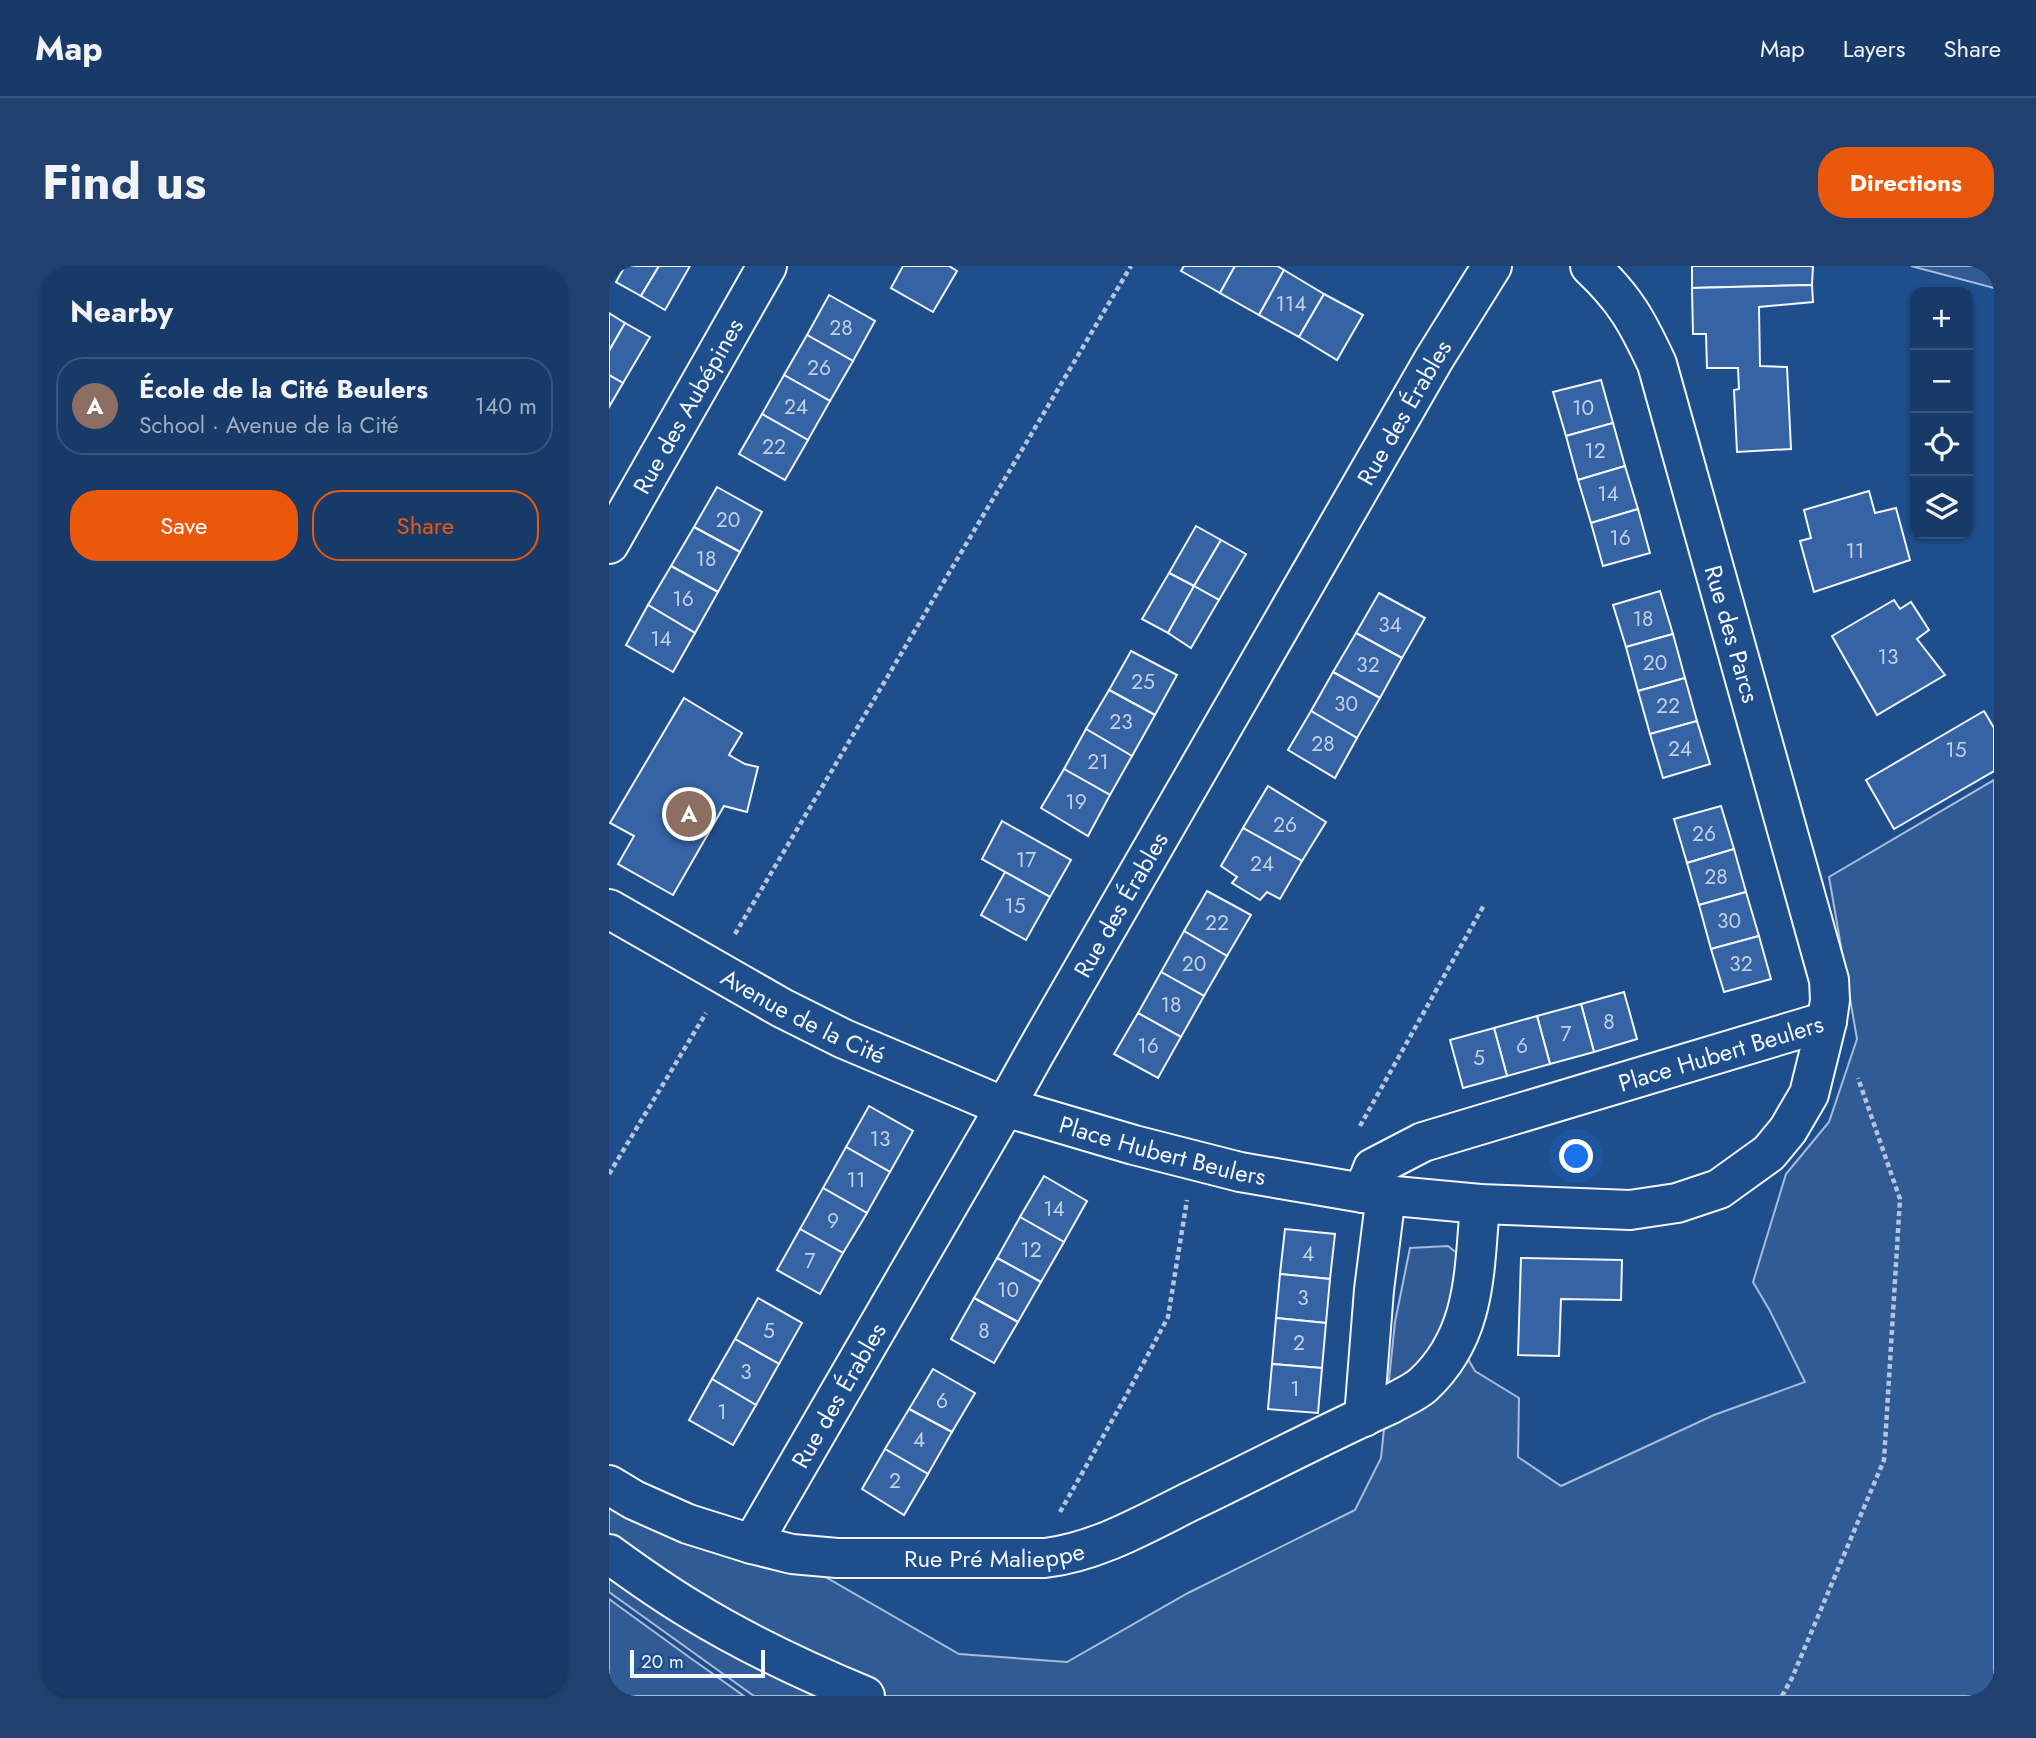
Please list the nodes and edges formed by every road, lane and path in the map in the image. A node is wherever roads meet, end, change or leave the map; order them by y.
1 (767, 266) edge
2 (1131, 266) edge
3 (1492, 266) edge
4 (1590, 266) edge
5 (609, 544) edge
6 (1484, 905) dead end
7 (609, 909) edge
8 (720, 974) junction
9 (1827, 1021) junction
10 (1856, 1074) dead end
11 (1006, 1107) junction
12 (1194, 1160) junction
13 (609, 1174) edge
14 (1374, 1186) junction
15 (1480, 1204) junction
16 (1364, 1417) junction
17 (609, 1485) edge
18 (752, 1544) junction
19 (609, 1554) edge
20 (1033, 1558) junction
21 (865, 1696) edge
22 (1782, 1696) edge

1 - 5 street, Rue des Aubépines
2 - 8 path
3 - 11 street, Rue des Érables
4 - 9 street, Rue des Parcs
6 - 14 path
7 - 8 street, Avenue de la Cité
8 - 11 street, Avenue de la Cité
8 - 13 path
9 - 14 street, Place Hubert Beulers
9 - 15 street, Place Hubert Beulers
10 - 22 path
11 - 12 street, Place Hubert Beulers
11 - 18 street, Rue des Érables
12 - 14 street, Place Hubert Beulers
12 - 20 path
14 - 15 street, Place Hubert Beulers
14 - 16 street
15 - 16 street
16 - 20 street, Rue Pré Malieppe
17 - 18 street, Rue Pré Malieppe
18 - 20 street, Rue Pré Malieppe
19 - 21 street

